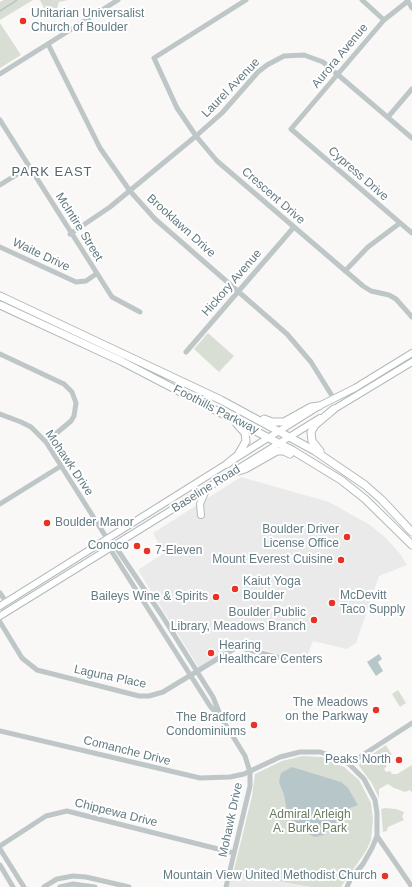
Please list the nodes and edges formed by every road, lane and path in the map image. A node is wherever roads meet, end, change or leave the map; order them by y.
1 (118, 0) edge
2 (246, 0) edge
3 (362, 0) edge
4 (407, 0) edge
5 (412, 8) edge
6 (384, 20) junction
7 (48, 44) junction
8 (0, 74) edge
9 (338, 74) junction
10 (412, 89) edge
11 (388, 117) junction
12 (0, 120) edge
13 (291, 129) joint
14 (196, 136) junction
15 (412, 138) edge
16 (29, 167) junction
17 (0, 185) edge
18 (130, 191) junction
19 (400, 223) junction
20 (294, 227) junction
21 (412, 233) edge
22 (70, 234) junction
23 (0, 246) edge
24 (345, 271) junction
25 (96, 274) junction
26 (238, 290) junction
27 (0, 296) edge
28 (0, 304) edge
29 (140, 312) dead end
30 (412, 317) edge
31 (186, 352) dead end
32 (412, 353) edge
33 (0, 354) edge
34 (412, 362) edge
35 (334, 399) junction
36 (221, 400) junction
37 (319, 406) junction
38 (334, 409) junction
39 (0, 414) edge
40 (225, 415) junction
41 (279, 432) junction
42 (289, 437) junction
43 (270, 438) junction
44 (46, 442) junction
45 (280, 443) junction
46 (327, 458) junction
47 (227, 464) junction
48 (61, 466) junction
49 (235, 472) junction
50 (328, 472) junction
51 (206, 489) junction
52 (0, 504) edge
53 (201, 515) dead end
54 (412, 532) edge
55 (107, 539) junction
56 (412, 545) edge
57 (112, 547) junction
58 (0, 593) edge
59 (6, 602) junction
60 (0, 606) edge
61 (0, 616) edge
62 (0, 622) edge
63 (297, 662) dead end
64 (197, 671) junction
65 (190, 675) junction
66 (221, 717) junction
67 (412, 723) edge
68 (0, 731) edge
69 (349, 764) junction
70 (250, 772) junction
71 (377, 836) junction
72 (0, 847) edge
73 (234, 853) junction
74 (0, 865) edge
75 (13, 887) edge
76 (24, 887) edge
77 (44, 887) edge
78 (60, 887) edge
79 (95, 887) edge
80 (129, 887) edge
81 (226, 887) edge
82 (347, 887) edge
83 (412, 887) edge

1 - 7 street
2 - 14 street, Crescent Drive
3 - 6 street
4 - 5 street
4 - 6 street, Aurora Avenue
6 - 9 street, Aurora Avenue
7 - 8 street
7 - 18 street, Brooklawn Drive
9 - 11 street, Laurel Avenue
9 - 13 street, Aurora Avenue
9 - 14 street, Laurel Avenue
10 - 11 street
11 - 15 street, Laurel Avenue
12 - 16 street, McIntire Street
13 - 19 street, Cypress Drive
14 - 18 street, Laurel Avenue
14 - 20 street, Crescent Drive
16 - 17 street
16 - 22 street, McIntire Street
18 - 22 street, Laurel Avenue
18 - 26 street, Brooklawn Drive
19 - 21 street, Cypress Drive
19 - 24 street
20 - 24 street, Crescent Drive
20 - 26 street, Hickory Avenue
22 - 25 street, McIntire Street
23 - 25 street, Waite Drive
24 - 30 street, Crescent Drive
25 - 29 street, McIntire Street
26 - 31 street, Hickory Avenue
26 - 35 street, Brooklawn Drive
27 - 36 highway, Foothills Parkway
28 - 40 highway, Foothills Parkway
32 - 35 main road, Baseline Road
33 - 44 street
34 - 38 main road, Baseline Road
35 - 37 main road, Baseline Road
36 - 37 highway
36 - 41 highway, Foothills Parkway
37 - 41 main road, Baseline Road
38 - 42 main road, Baseline Road
38 - 46 highway
39 - 44 street, Mohawk Drive
40 - 43 highway, Foothills Parkway
40 - 47 highway
41 - 42 highway, Foothills Parkway
41 - 43 main road, Baseline Road
42 - 45 main road, Baseline Road
42 - 46 highway, Foothills Parkway
43 - 45 highway, Foothills Parkway
43 - 47 main road, Baseline Road
44 - 48 street, Mohawk Drive
45 - 49 main road, Baseline Road
45 - 50 highway, Foothills Parkway
46 - 54 highway, Foothills Parkway
47 - 55 main road, Baseline Road
48 - 52 street
48 - 55 street, Mohawk Drive
49 - 50 highway
49 - 51 main road, Baseline Road
50 - 56 highway, Foothills Parkway
51 - 53 main road
51 - 57 main road, Baseline Road
55 - 57 street, Mohawk Drive
55 - 59 main road, Baseline Road
57 - 61 main road, Baseline Road
57 - 64 street, Mohawk Drive
57 - 65 street, Mohawk Drive
58 - 59 street
59 - 60 main road, Baseline Road
62 - 65 street, Laguna Place
63 - 64 street, Laguna Place
64 - 65 street, Laguna Place
64 - 66 street, Mohawk Drive
65 - 66 street, Mohawk Drive
66 - 70 street, Mohawk Drive
67 - 69 street
68 - 70 street, Comanche Drive
69 - 70 street, Comanche Drive
69 - 71 street
70 - 73 street, Mohawk Drive
71 - 82 street
71 - 83 street
72 - 73 street, Chippewa Drive
72 - 76 street
73 - 81 street, Mohawk Drive
74 - 75 street
77 - 80 street
78 - 79 street

